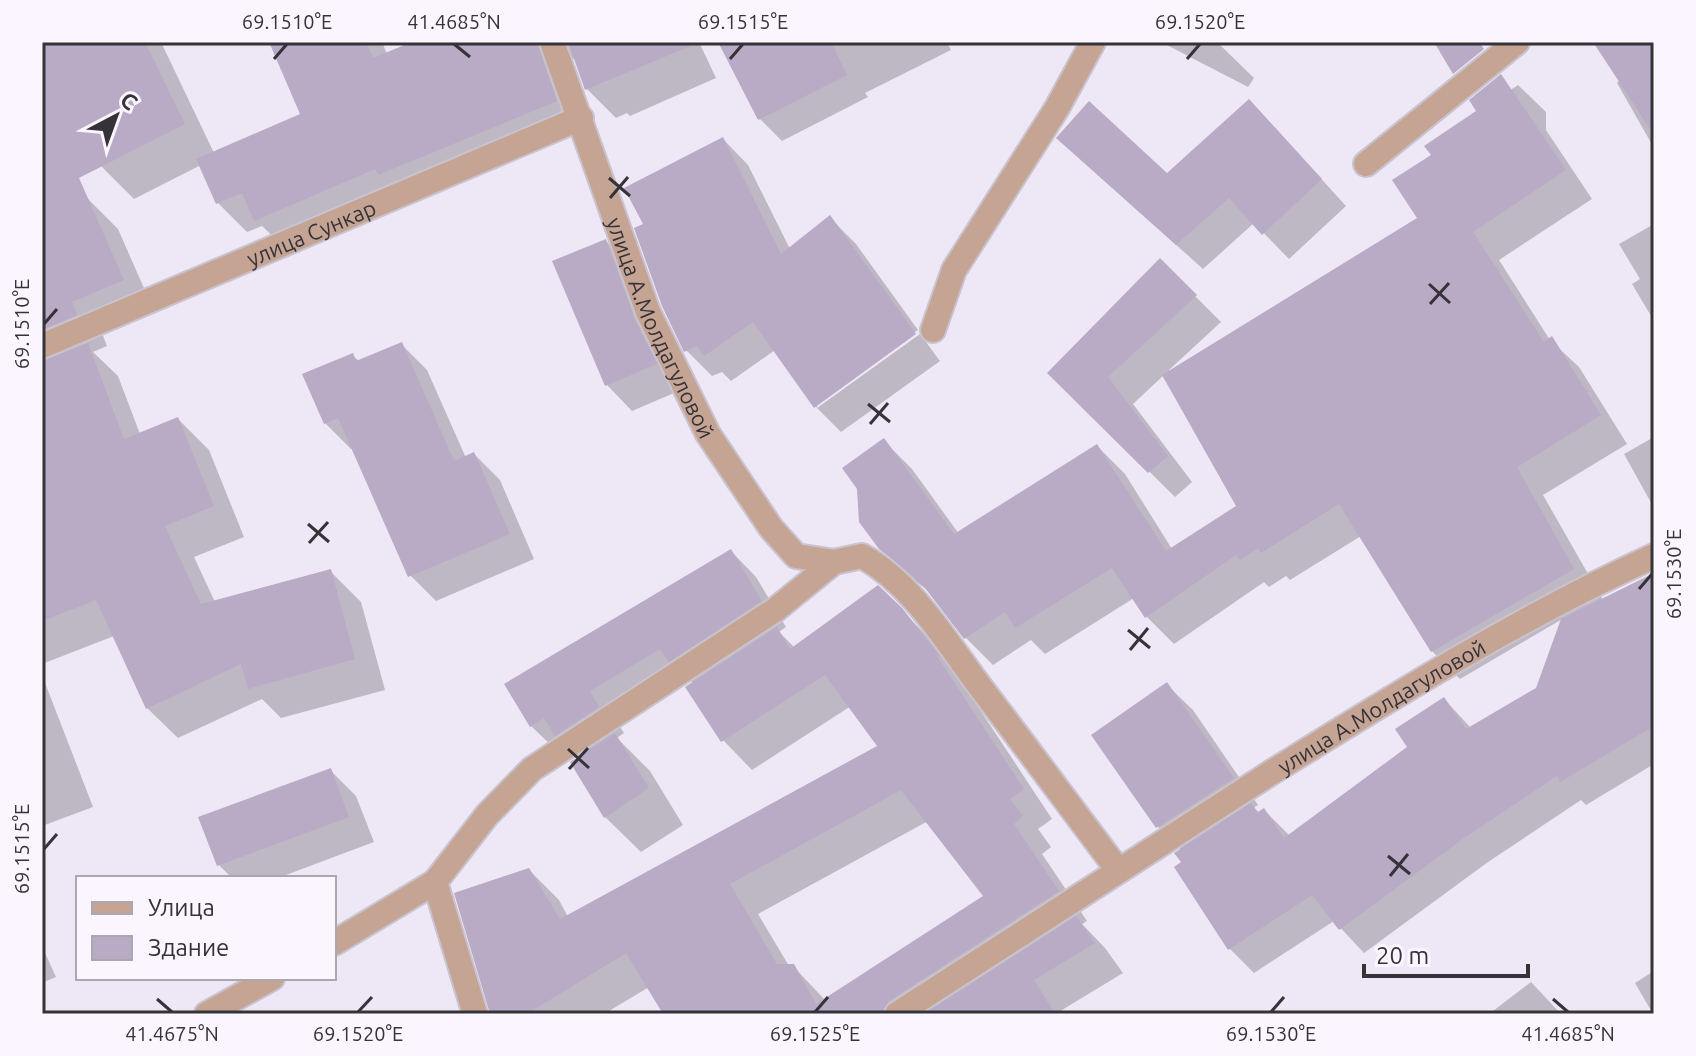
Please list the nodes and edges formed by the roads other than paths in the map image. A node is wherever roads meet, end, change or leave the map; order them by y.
1 (552, 42) edge
2 (1093, 42) edge
3 (1517, 42) edge
4 (581, 118) junction
5 (1366, 164) dead end
6 (933, 330) dead end
7 (42, 346) edge
8 (1654, 556) edge
9 (834, 562) junction
10 (1118, 870) junction
11 (435, 882) junction
12 (336, 942) edge
13 (268, 980) edge
14 (207, 1014) edge
15 (475, 1014) edge
16 (897, 1014) edge

1 - 4 street, улица А.Молдагуловой
2 - 6 street
3 - 5 street
4 - 7 street, улица Сункар
4 - 9 street, улица А.Молдагуловой
8 - 10 street, улица А.Молдагуловой
9 - 10 street, улица А.Молдагуловой
9 - 11 street
10 - 16 street, улица А.Молдагуловой
11 - 12 street
11 - 15 street
13 - 14 street

